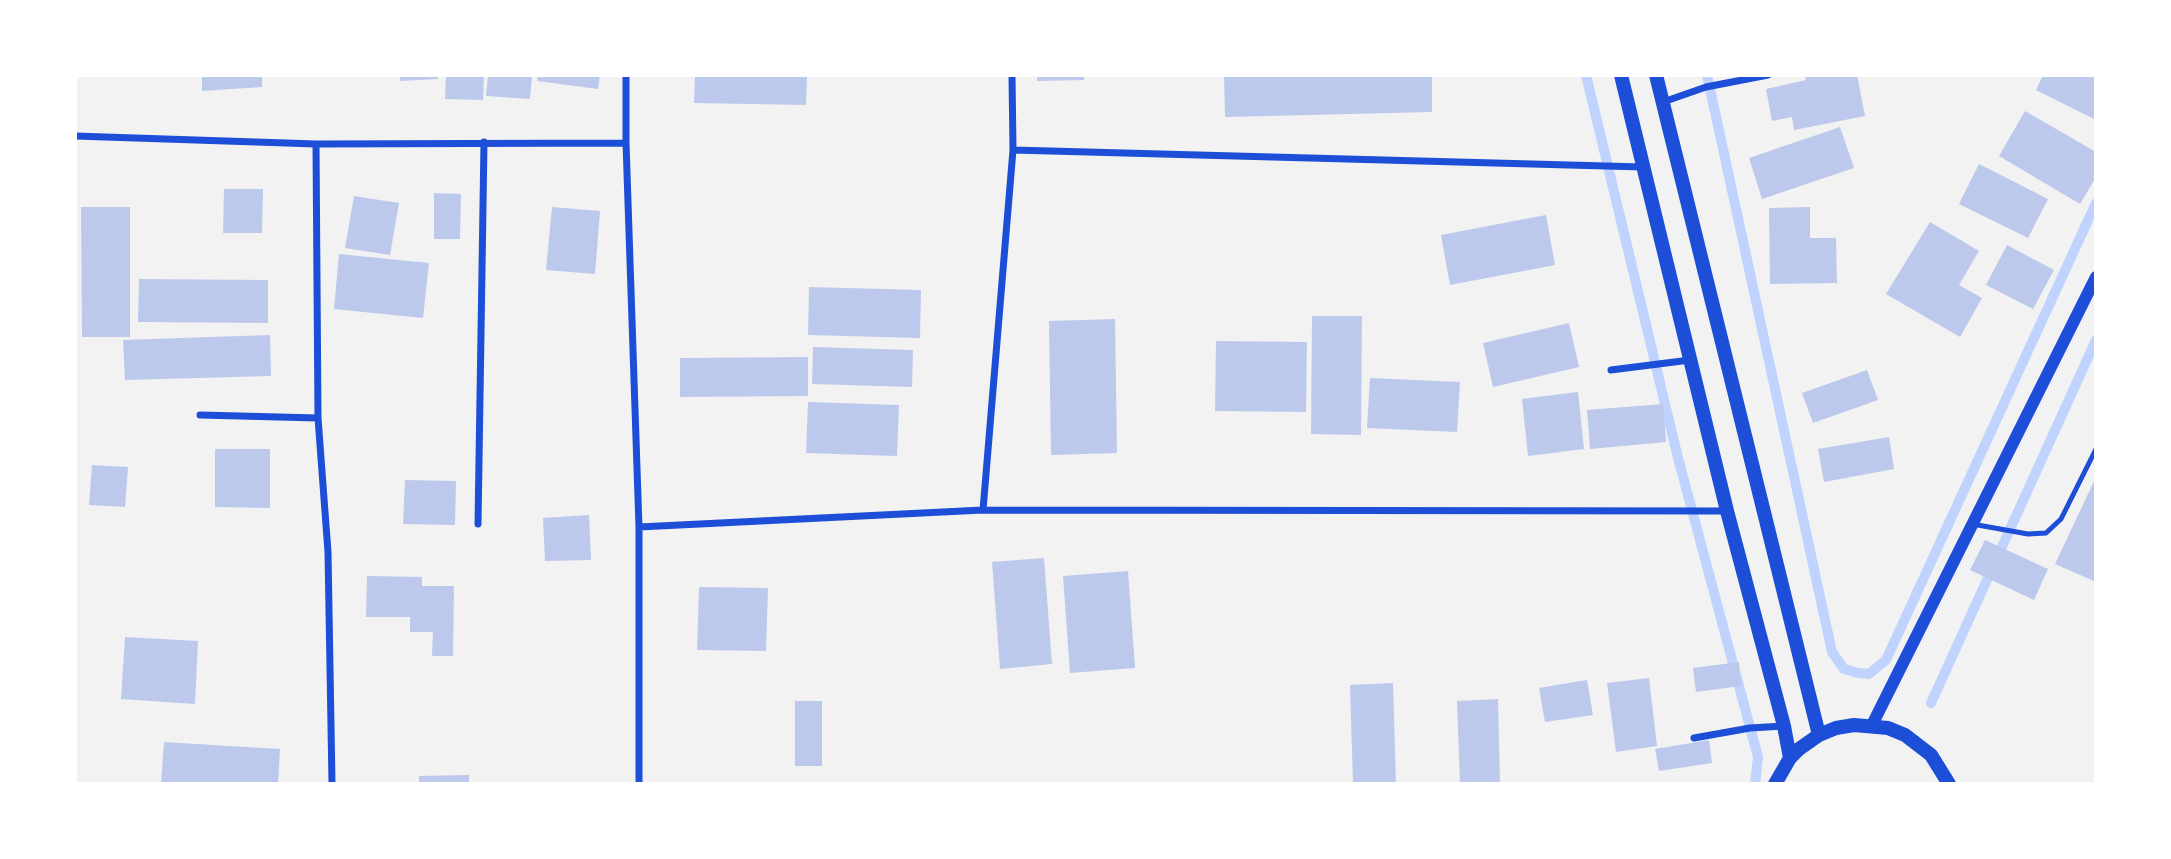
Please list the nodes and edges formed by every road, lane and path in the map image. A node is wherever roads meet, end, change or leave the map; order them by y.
1 (626, 75) edge
2 (1012, 75) edge
3 (1621, 75) edge
4 (1656, 75) edge
5 (1768, 75) edge
6 (1663, 102) junction
7 (75, 136) edge
8 (484, 142) junction
9 (626, 143) junction
10 (316, 144) junction
11 (1013, 150) junction
12 (1644, 167) junction
13 (2096, 277) edge
14 (1691, 360) junction
15 (1611, 370) dead end
16 (200, 415) dead end
17 (318, 418) junction
18 (2096, 449) edge
19 (983, 510) junction
20 (1727, 511) junction
21 (1972, 523) junction
22 (478, 524) dead end
23 (639, 527) junction
24 (1872, 725) junction
25 (1784, 726) junction
26 (1819, 735) junction
27 (1694, 738) dead end
28 (1790, 758) junction
29 (332, 784) edge
30 (639, 784) edge
31 (1775, 784) edge
32 (1949, 784) edge

1 - 9 street
2 - 11 street
3 - 12 main road
4 - 6 main road
5 - 6 street
6 - 26 main road
7 - 10 street
8 - 9 street
8 - 10 street
8 - 22 street
9 - 23 street
10 - 17 street
11 - 12 street
11 - 19 street
12 - 14 main road
13 - 21 street
14 - 15 street
14 - 20 main road
16 - 17 street
17 - 29 street
18 - 21 lane
19 - 20 street
19 - 23 street
20 - 25 main road
21 - 24 street
23 - 30 street
24 - 26 main road
24 - 32 main road
25 - 27 street
25 - 28 main road
26 - 28 main road
28 - 31 main road

